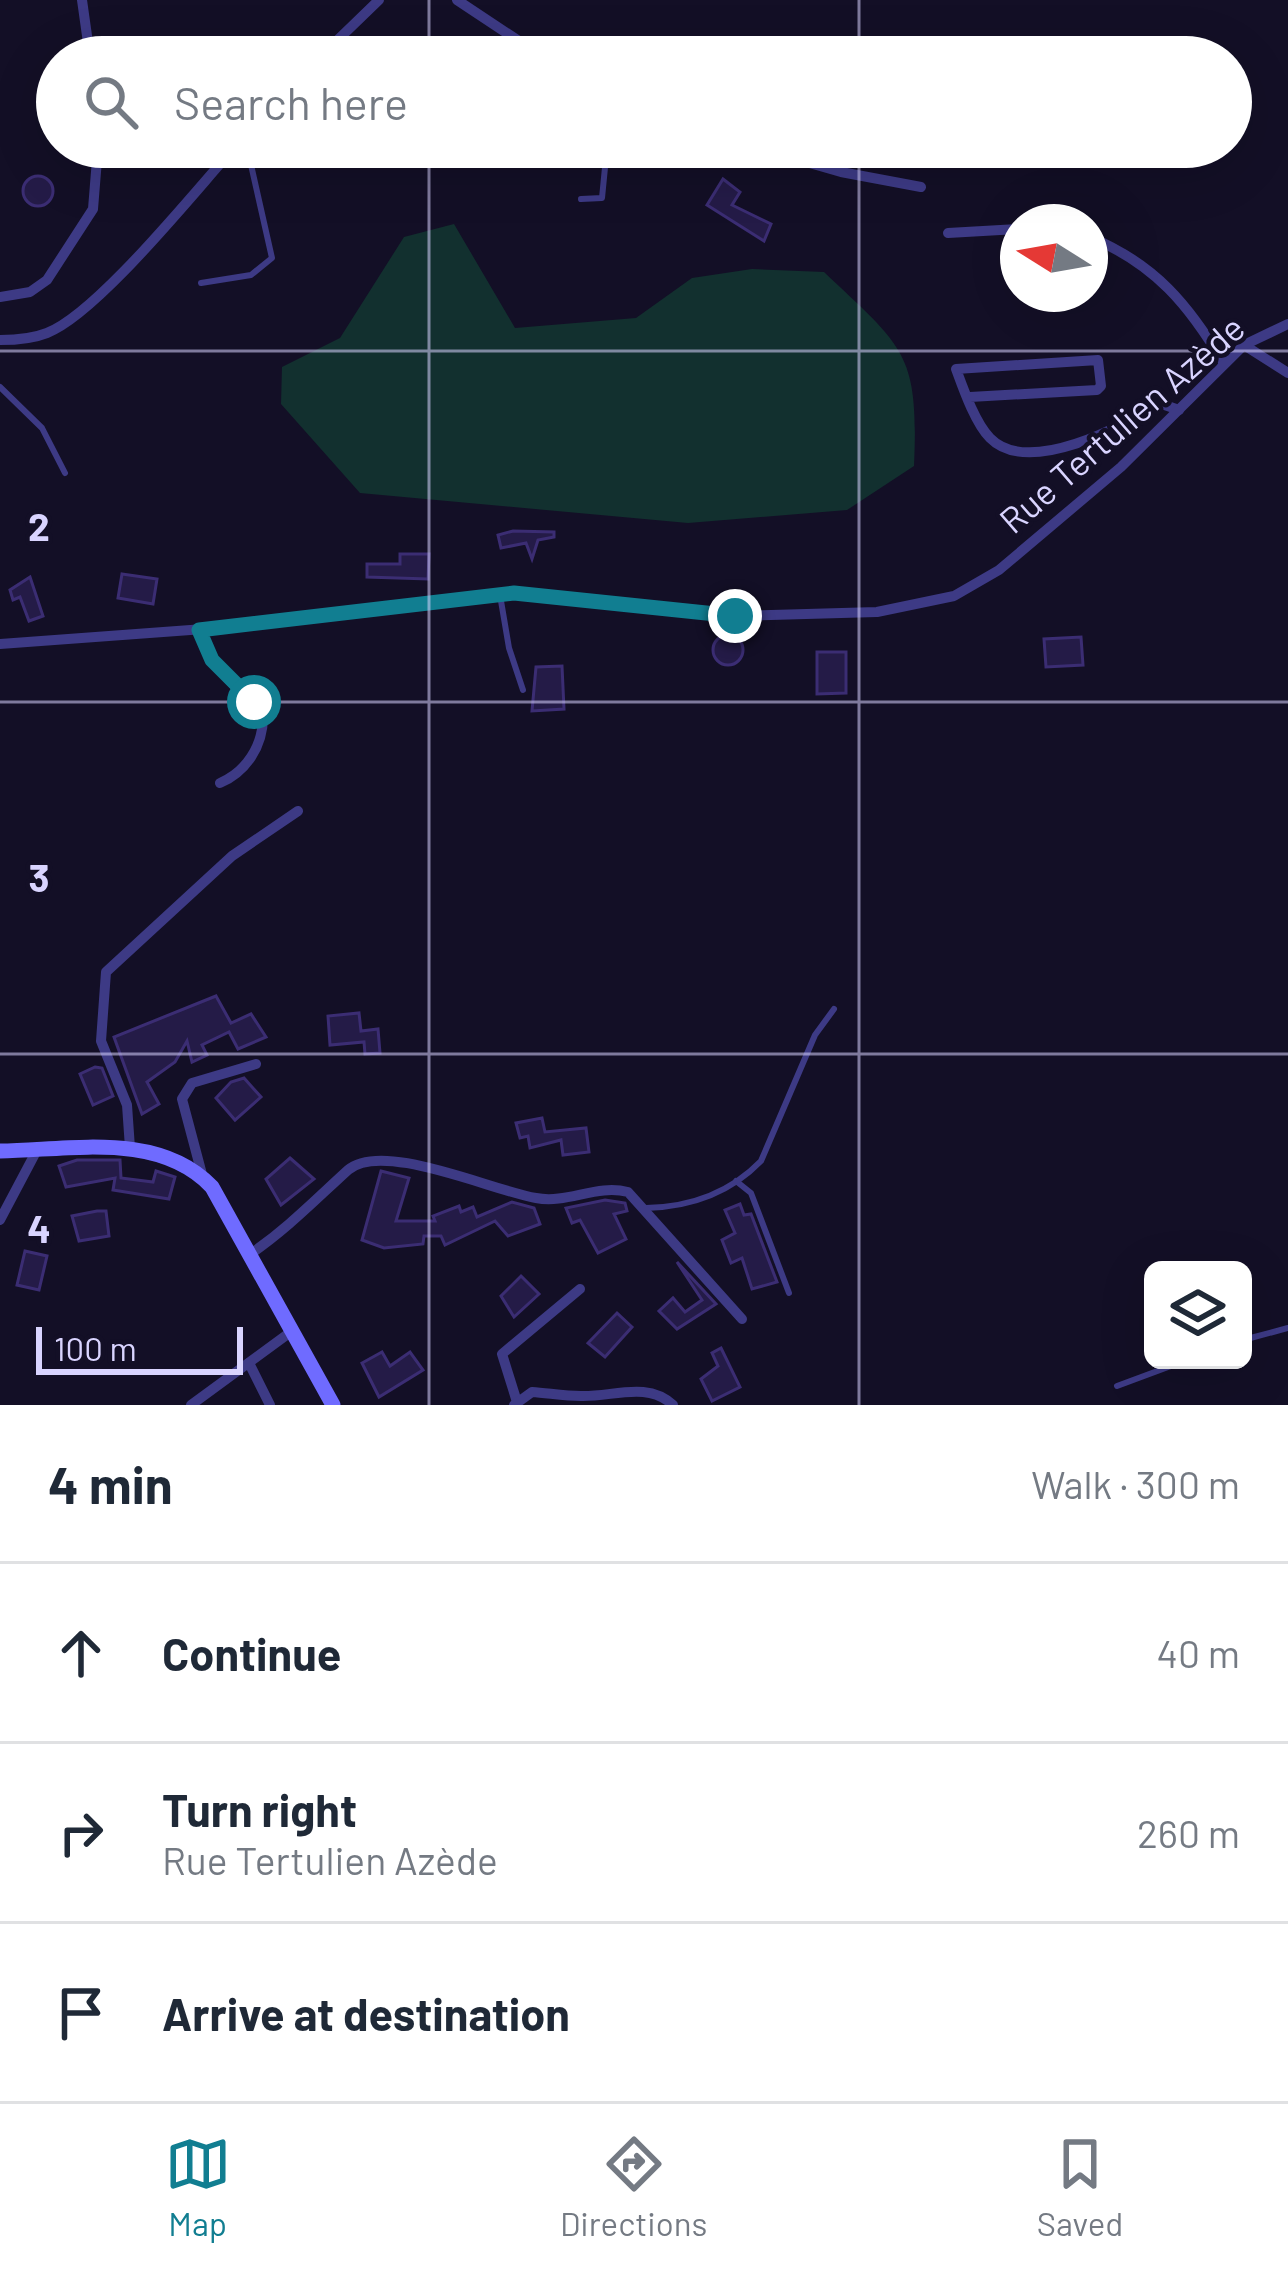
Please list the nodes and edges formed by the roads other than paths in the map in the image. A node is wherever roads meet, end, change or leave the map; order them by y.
1 (82, 0) edge
2 (379, 0) edge
3 (457, 0) edge
4 (88, 36) edge
5 (342, 36) edge
6 (511, 36) edge
7 (96, 168) edge
8 (216, 168) edge
9 (252, 168) edge
10 (605, 168) edge
11 (827, 168) edge
12 (922, 187) dead end
13 (581, 200) dead end
14 (1000, 230) edge
15 (948, 233) dead end
16 (1108, 244) edge
17 (201, 283) dead end
18 (0, 297) edge
19 (1288, 324) edge
20 (0, 340) edge
21 (1244, 345) junction
22 (1224, 364) junction
23 (1288, 373) edge
24 (0, 387) edge
25 (970, 397) junction
26 (1179, 410) junction
27 (64, 473) dead end
28 (500, 594) junction
29 (199, 630) junction
30 (0, 644) edge
31 (523, 690) dead end
32 (220, 783) dead end
33 (298, 811) dead end
34 (834, 1009) dead end
35 (256, 1064) dead end
36 (130, 1148) junction
37 (37, 1150) junction
38 (0, 1151) edge
39 (203, 1178) junction
40 (736, 1181) junction
41 (646, 1208) junction
42 (0, 1220) edge
43 (249, 1255) junction
44 (580, 1289) dead end
45 (789, 1293) dead end
46 (742, 1319) dead end
47 (1288, 1328) edge
48 (292, 1331) junction
49 (1252, 1338) edge
50 (249, 1363) junction
51 (1163, 1369) edge
52 (1117, 1386) dead end
53 (326, 1403) edge
54 (515, 1404) edge
55 (191, 1405) edge
56 (270, 1405) edge
57 (674, 1405) edge

1 - 4 street
2 - 5 street
3 - 6 street
7 - 18 street
8 - 20 street
9 - 17 lane
10 - 13 lane
11 - 12 street
14 - 15 street
16 - 22 street
19 - 21 street, Rue Tertulien Azède
21 - 22 street, Rue Tertulien Azède
21 - 23 street
22 - 26 street, Rue Tertulien Azède
24 - 27 lane
25 - 25 street
25 - 26 street
26 - 28 street, Rue Tertulien Azède
28 - 29 street, Rue Tertulien Azède
28 - 31 lane
29 - 30 street, Rue Tertulien Azède
29 - 32 street
33 - 36 street
34 - 40 lane
35 - 39 street
36 - 37 street
36 - 39 street
37 - 38 street
37 - 42 street
39 - 43 street
40 - 41 lane
40 - 45 lane
41 - 43 street
41 - 46 street
43 - 48 street
44 - 54 street
47 - 49 lane
48 - 50 street
48 - 53 street
50 - 55 street
50 - 56 street
51 - 52 lane
54 - 57 street

